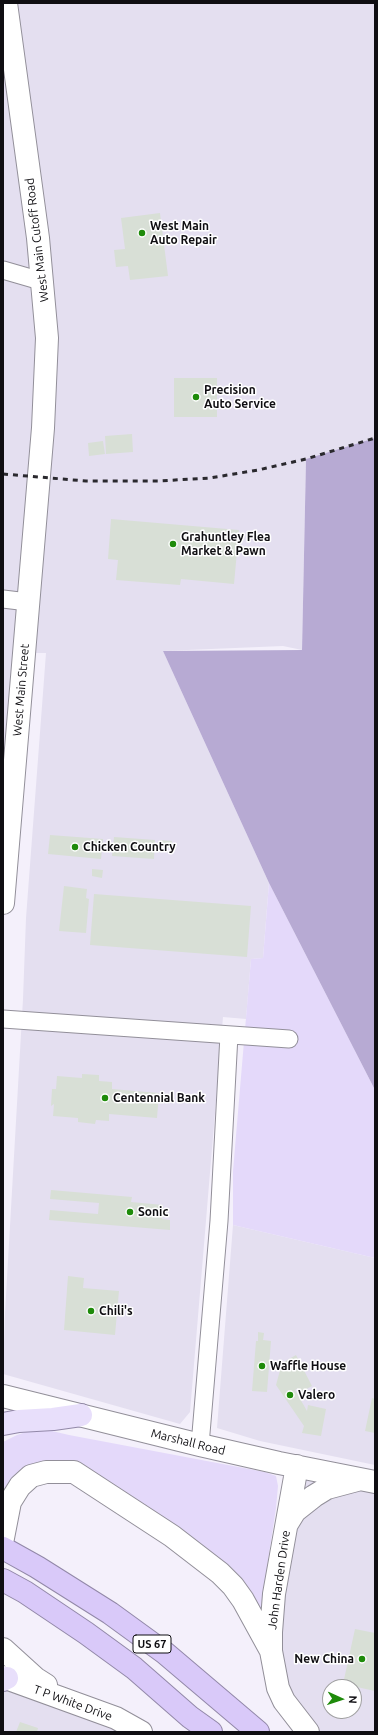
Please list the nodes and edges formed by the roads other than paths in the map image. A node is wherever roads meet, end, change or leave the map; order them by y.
1 (6, 3) edge
2 (3, 270) edge
3 (41, 281) junction
4 (39, 478) joint
5 (3, 599) edge
6 (28, 602) junction
7 (3, 902) edge
8 (3, 1019) edge
9 (229, 1035) junction
10 (289, 1039) dead end
11 (3, 1396) edge
12 (81, 1415) junction
13 (3, 1424) edge
14 (200, 1445) junction
15 (297, 1466) junction
16 (368, 1481) edge
17 (287, 1525) junction
18 (3, 1538) edge
19 (3, 1548) edge
20 (3, 1580) edge
21 (3, 1649) edge
22 (271, 1651) junction
23 (4, 1678) edge
24 (116, 1718) junction
25 (141, 1732) edge
26 (211, 1732) edge
27 (258, 1732) edge
28 (308, 1732) edge

1 - 3 main road, West Main Cutoff Road
2 - 3 street
3 - 4 main road, West Main Cutoff Road
4 - 6 main road, West Main Street
5 - 6 street
6 - 7 main road, West Main Street
8 - 9 street
9 - 10 street
9 - 14 street
11 - 12 main road, Marshall Road
12 - 13 main road
12 - 14 main road, Marshall Road
14 - 15 main road, Marshall Road
15 - 16 main road, Marshall Road
15 - 17 main road, John Harden Drive
16 - 17 main road
17 - 22 main road, John Harden Drive
18 - 22 main road
19 - 27 highway, US 67
20 - 26 highway, US 67
21 - 24 main road
22 - 28 main road, John Harden Drive
23 - 24 main road, T P White Drive
24 - 25 main road, T P White Drive

